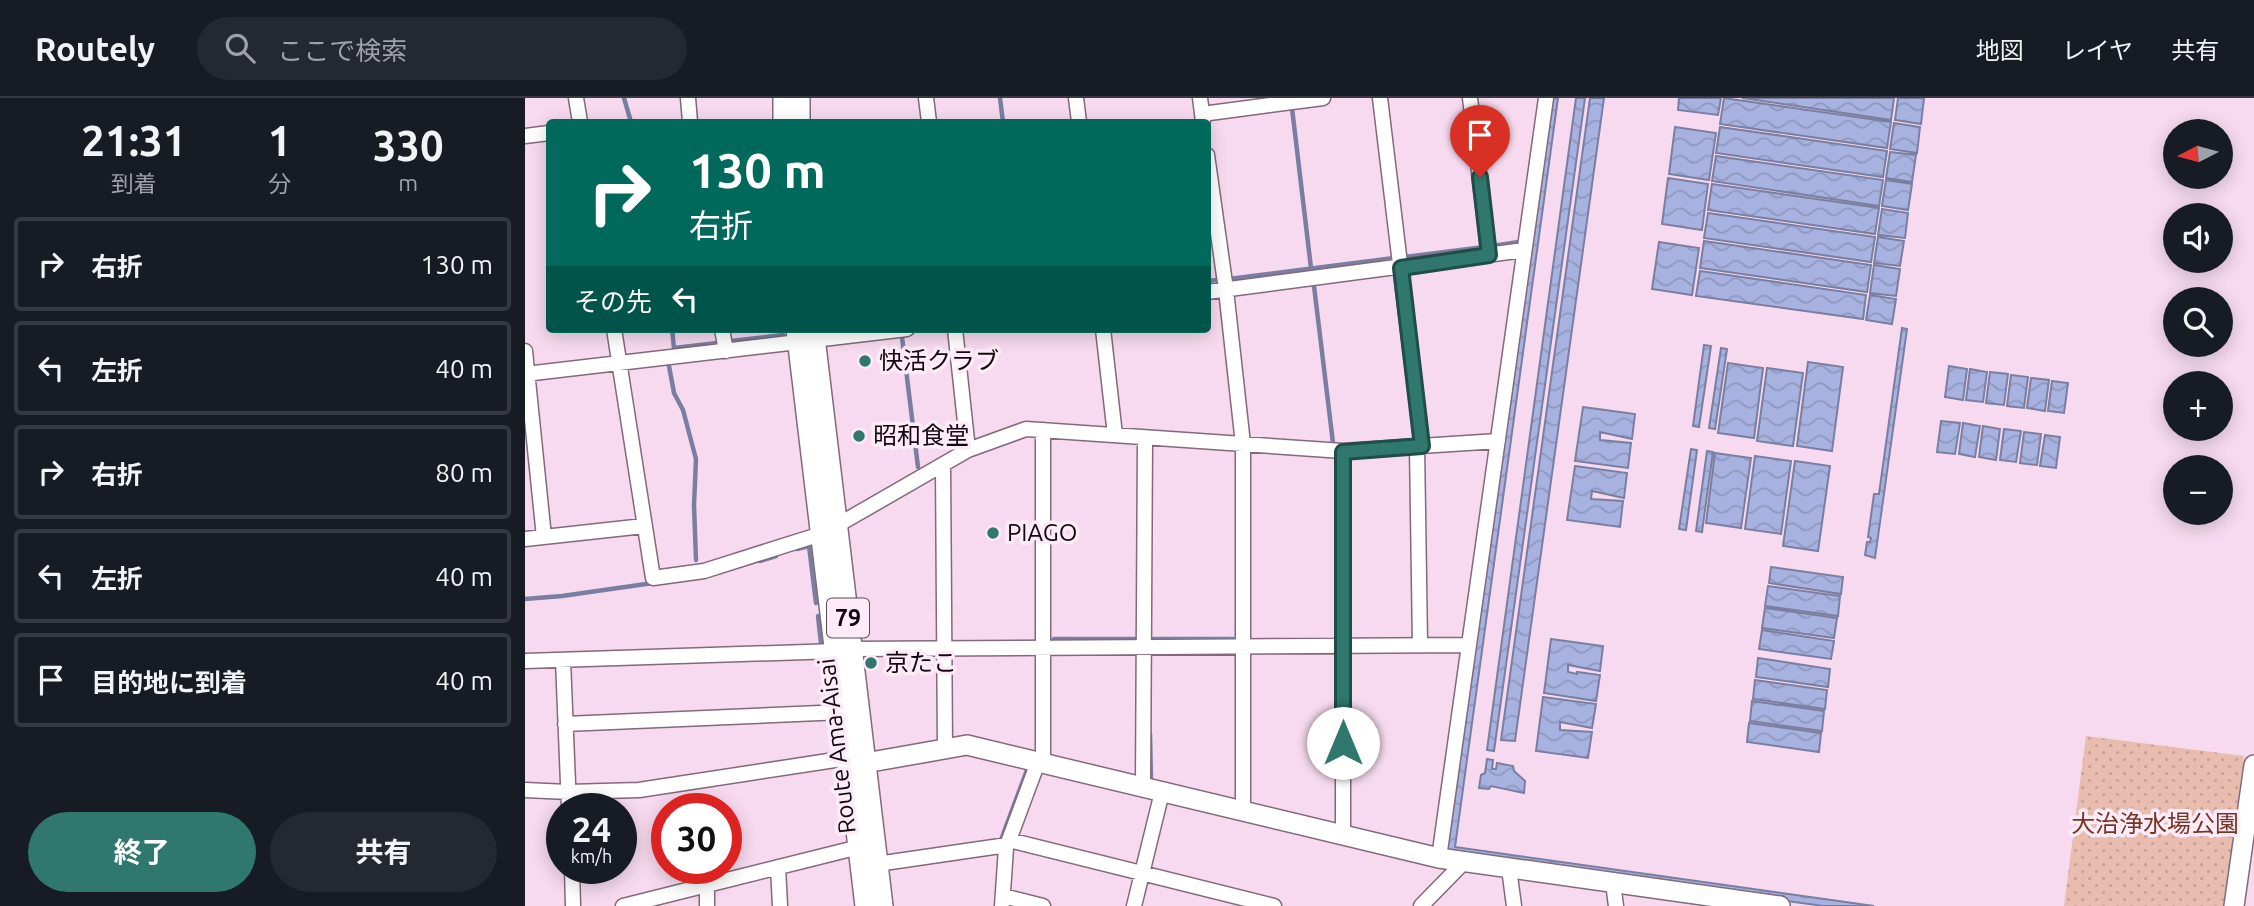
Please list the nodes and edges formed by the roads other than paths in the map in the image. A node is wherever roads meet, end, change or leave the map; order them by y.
1 (576, 98) edge
2 (688, 98) edge
3 (784, 98) edge
4 (799, 98) edge
5 (926, 98) edge
6 (1076, 98) edge
7 (1200, 98) edge
8 (1323, 98) edge
9 (1380, 98) edge
10 (1470, 98) edge
11 (1546, 98) edge
12 (1203, 118) edge
13 (580, 119) edge
14 (690, 119) edge
15 (784, 119) edge
16 (799, 119) edge
17 (929, 119) edge
18 (1079, 119) edge
19 (546, 133) edge
20 (525, 136) edge
21 (1211, 183) edge
22 (1524, 250) junction
23 (1489, 255) junction
24 (1401, 268) junction
25 (1226, 290) junction
26 (1211, 292) edge
27 (615, 333) edge
28 (723, 333) edge
29 (840, 333) edge
30 (955, 333) edge
31 (1103, 333) edge
32 (806, 335) edge
33 (525, 351) edge
34 (726, 351) junction
35 (619, 364) junction
36 (526, 374) edge
37 (1043, 430) junction
38 (1115, 435) junction
39 (1145, 438) junction
40 (1498, 441) junction
41 (1243, 444) junction
42 (1419, 446) junction
43 (968, 450) junction
44 (1343, 452) junction
45 (943, 465) junction
46 (644, 526) junction
47 (829, 530) junction
48 (544, 537) junction
49 (525, 539) edge
50 (1420, 645) junction
51 (1469, 645) junction
52 (1243, 646) junction
53 (1343, 646) junction
54 (1044, 647) junction
55 (1144, 647) junction
56 (944, 648) junction
57 (843, 650) junction
58 (563, 660) junction
59 (525, 662) edge
60 (843, 712) junction
61 (565, 724) junction
62 (945, 749) junction
63 (857, 761) junction
64 (1040, 763) junction
65 (2254, 765) edge
66 (525, 789) edge
67 (1152, 789) junction
68 (568, 792) junction
69 (1243, 811) junction
70 (1343, 835) junction
71 (1008, 843) junction
72 (859, 847) junction
73 (1440, 858) junction
74 (1464, 862) junction
75 (877, 864) junction
76 (778, 867) junction
77 (1509, 868) junction
78 (1142, 874) junction
79 (1612, 883) junction
80 (572, 884) edge
81 (707, 885) junction
82 (1003, 901) edge
83 (1717, 902) edge
84 (573, 906) edge
85 (623, 906) edge
86 (708, 906) edge
87 (780, 906) edge
88 (866, 906) edge
89 (882, 906) edge
90 (1043, 906) edge
91 (1134, 906) edge
92 (1273, 906) edge
93 (1421, 906) edge
94 (1514, 906) edge
95 (1616, 906) edge
96 (1780, 906) edge
97 (2234, 906) edge

1 - 13 street
2 - 14 street
3 - 15 main road
4 - 16 main road
5 - 17 street
6 - 18 street
7 - 12 street
8 - 12 street
9 - 24 street
10 - 23 street
11 - 22 street
19 - 20 street
21 - 25 street
22 - 23 street
22 - 40 street
23 - 24 street
24 - 25 street
24 - 42 street
25 - 26 street
25 - 41 street
27 - 35 street
28 - 34 street
29 - 32 street
30 - 43 street
31 - 38 street
32 - 34 street
32 - 47 main road, Route Ama-Aisai / 79
33 - 36 street
34 - 35 street
35 - 36 street
35 - 46 street
36 - 48 street
37 - 38 street
37 - 43 street
37 - 54 street
38 - 39 street
39 - 41 street
39 - 55 street
40 - 42 street
40 - 51 street
41 - 44 street
41 - 52 street
42 - 44 street
42 - 50 street
43 - 45 street
44 - 53 street
45 - 47 street
45 - 56 street
46 - 47 street
46 - 48 street
47 - 57 main road, Route Ama-Aisai / 79
48 - 49 street
50 - 51 street
50 - 53 street
51 - 73 street
52 - 53 street
52 - 55 street
52 - 69 street
53 - 70 street
54 - 55 street
54 - 56 street
54 - 64 street
55 - 67 street
56 - 57 street
56 - 62 street
57 - 58 street
57 - 60 main road, Route Ama-Aisai / 79
57 - 63 main road, Route Ama-Aisai / 79
58 - 59 street
58 - 61 street
60 - 61 street
60 - 63 main road, Route Ama-Aisai / 79
61 - 68 street
62 - 63 street
62 - 64 street
63 - 68 street
63 - 72 main road, Route Ama-Aisai / 79
63 - 75 main road, Route Ama-Aisai / 79
64 - 67 street
64 - 71 street
65 - 97 street
66 - 68 street
67 - 69 street
67 - 78 street
69 - 70 street
70 - 73 street
71 - 75 street
71 - 78 street
71 - 82 street
72 - 76 street
72 - 88 main road, Route Ama-Aisai / 79
73 - 74 street
74 - 77 street
74 - 93 street
75 - 89 main road, Route Ama-Aisai / 79
76 - 81 street
76 - 87 street
77 - 79 street
77 - 94 street
78 - 91 street
78 - 92 street
79 - 83 street
79 - 95 street
80 - 84 street
81 - 85 street
81 - 86 street
82 - 90 street
83 - 96 street

